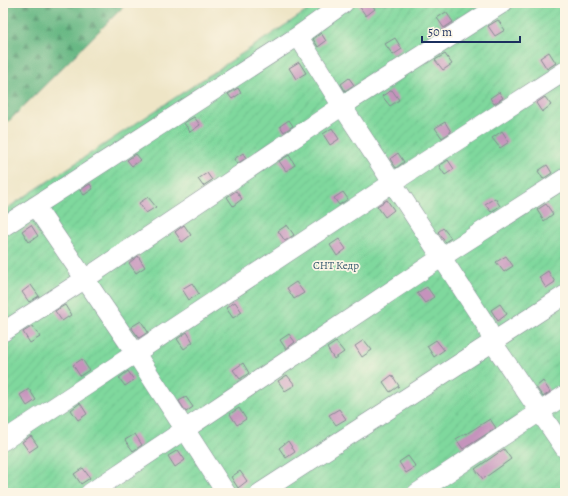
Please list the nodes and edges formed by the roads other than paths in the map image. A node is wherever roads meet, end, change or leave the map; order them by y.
1 (344, 3) edge
2 (503, 3) edge
3 (298, 36) junction
4 (565, 71) edge
5 (342, 106) junction
6 (565, 178) edge
7 (392, 183) junction
8 (35, 206) junction
9 (3, 227) edge
10 (442, 257) junction
11 (85, 279) junction
12 (565, 295) edge
13 (3, 332) edge
14 (493, 343) junction
15 (136, 354) junction
16 (565, 395) edge
17 (540, 411) junction
18 (185, 429) junction
19 (3, 441) edge
20 (565, 449) edge
21 (90, 493) edge
22 (226, 493) edge
23 (260, 493) edge
24 (417, 493) edge

1 - 3 street
2 - 5 street
3 - 5 street
3 - 8 street
4 - 7 street
5 - 7 street
5 - 11 street
6 - 10 street
7 - 10 street
7 - 15 street
8 - 9 street
8 - 11 street
10 - 14 street
10 - 18 street
11 - 13 street
11 - 15 street
12 - 14 street
14 - 17 street
14 - 23 street
15 - 18 street
15 - 19 street
16 - 17 street
17 - 20 street
17 - 24 street
18 - 21 street
18 - 22 street

